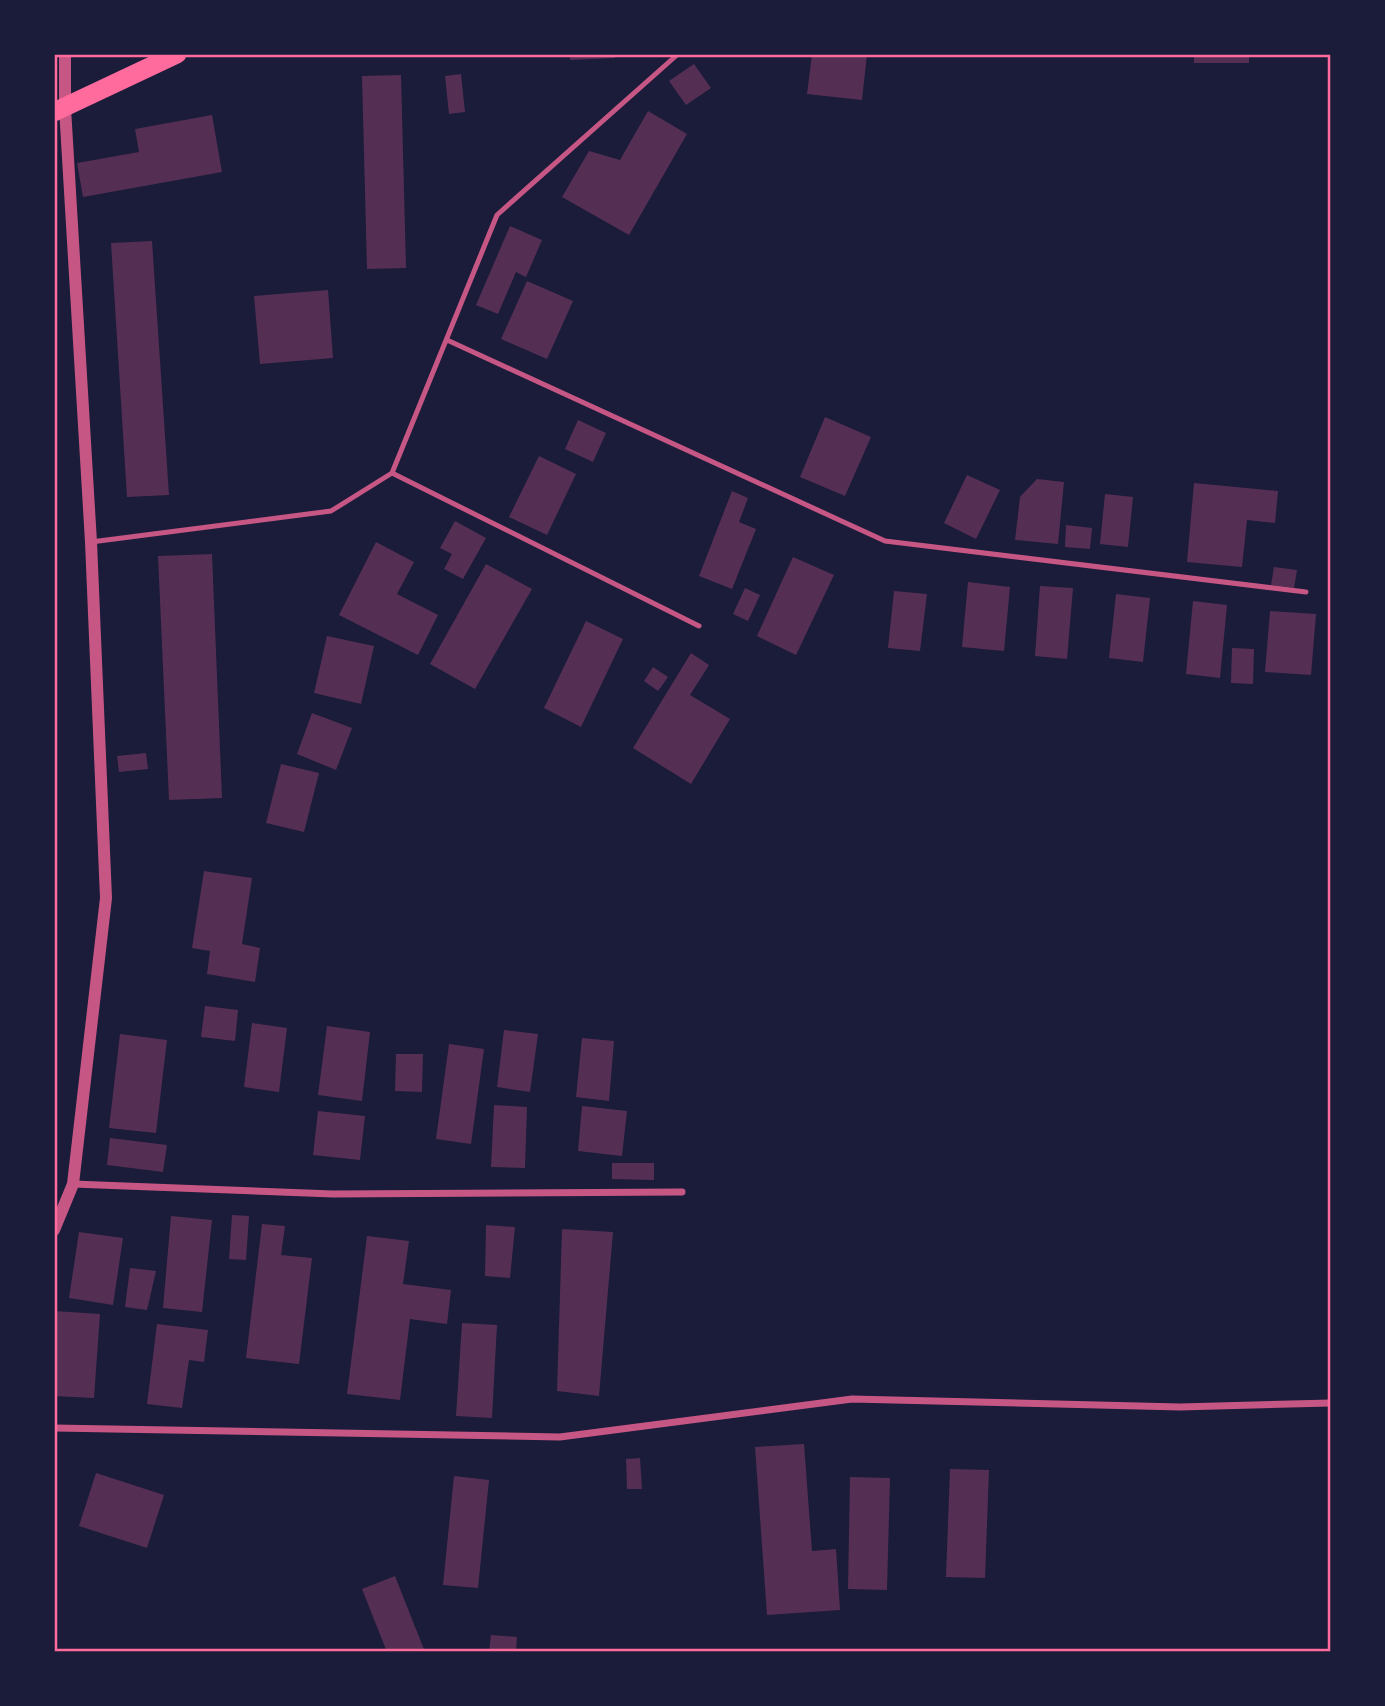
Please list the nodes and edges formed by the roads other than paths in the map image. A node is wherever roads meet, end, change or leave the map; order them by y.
1 (65, 54) edge
2 (177, 54) edge
3 (678, 54) edge
4 (59, 109) edge
5 (446, 340) junction
6 (392, 473) junction
7 (91, 541) junction
8 (1306, 592) dead end
9 (699, 626) dead end
10 (73, 1184) junction
11 (682, 1192) dead end
12 (54, 1230) edge
13 (1331, 1403) edge
14 (54, 1428) edge

1 - 4 street
2 - 4 highway
3 - 5 lane
4 - 7 street
5 - 6 lane
5 - 8 lane
6 - 7 lane
6 - 9 lane
7 - 10 street
10 - 11 street
10 - 12 street
13 - 14 street

